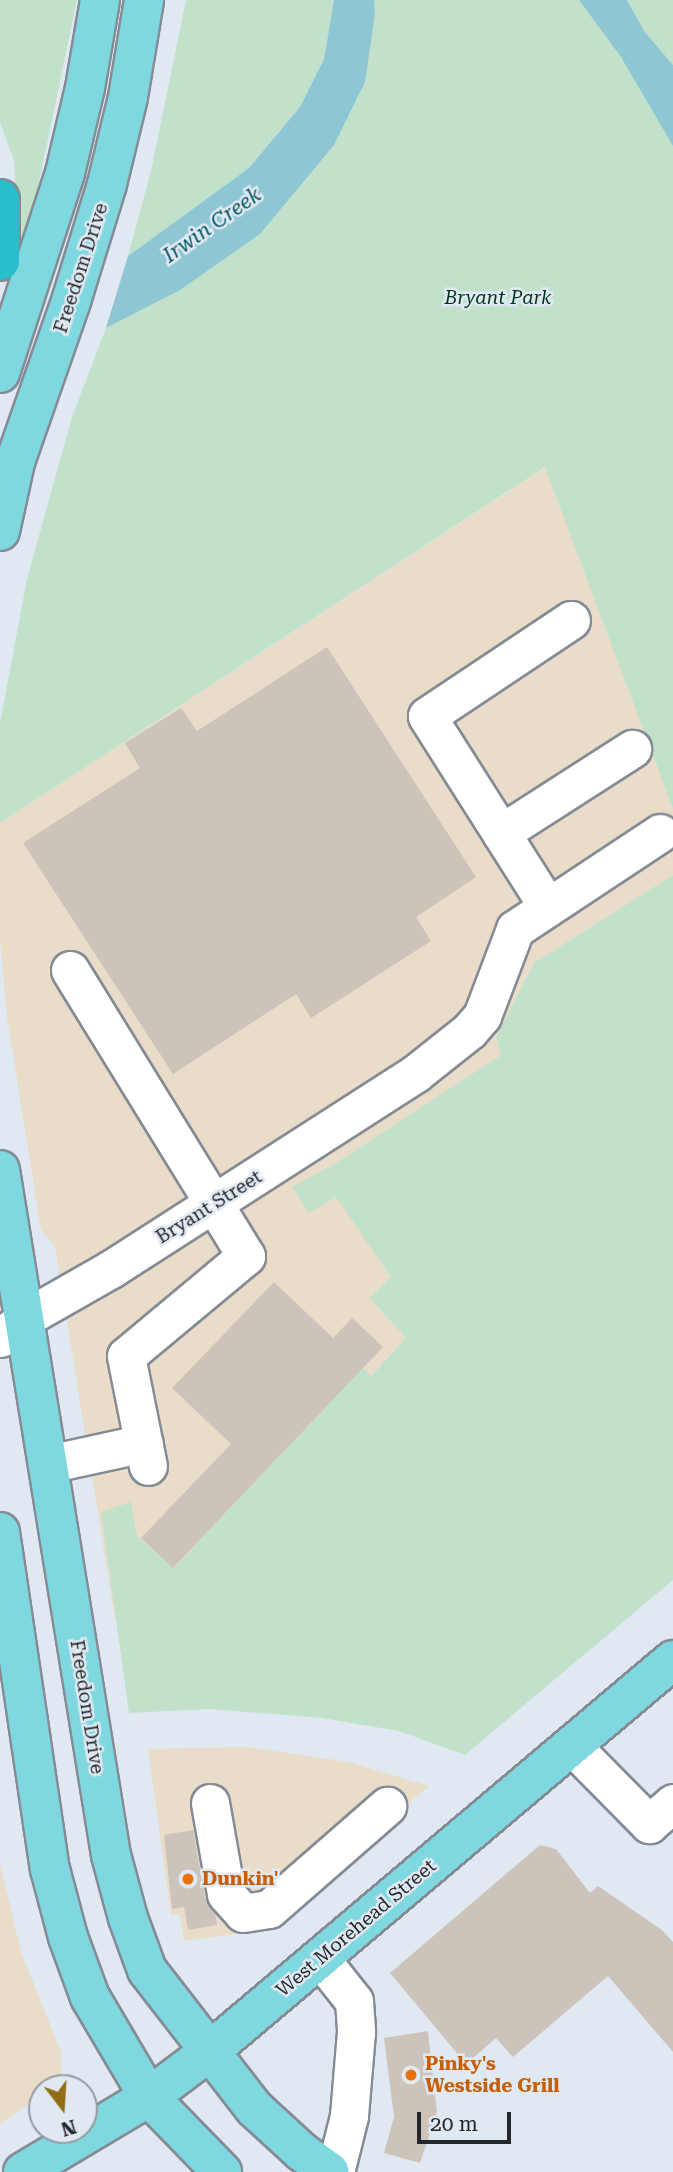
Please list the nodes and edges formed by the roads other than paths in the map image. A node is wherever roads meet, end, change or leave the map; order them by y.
1 (100, 0) edge
2 (144, 0) edge
3 (0, 199) edge
4 (0, 261) edge
5 (0, 373) edge
6 (0, 531) edge
7 (571, 620) dead end
8 (632, 749) dead end
9 (501, 833) junction
10 (660, 833) dead end
11 (548, 907) junction
12 (70, 970) dead end
13 (0, 1170) edge
14 (212, 1205) junction
15 (12, 1328) edge
16 (48, 1464) junction
17 (0, 1532) edge
18 (673, 1660) edge
19 (572, 1746) junction
20 (209, 1803) dead end
21 (673, 1803) edge
22 (387, 1806) dead end
23 (320, 1958) junction
24 (209, 2050) junction
25 (149, 2097) junction
26 (23, 2172) edge
27 (222, 2172) edge
28 (330, 2172) edge
29 (335, 2172) edge

1 - 5 main road
2 - 6 main road, Freedom Drive
3 - 4 highway
7 - 9 street
8 - 9 street
9 - 11 street
10 - 11 street, Bryant Street
11 - 14 street, Bryant Street
12 - 14 street
13 - 15 main road, Freedom Drive
14 - 15 street, Bryant Street
14 - 16 street
15 - 16 main road, Freedom Drive
16 - 24 main road, Freedom Drive
17 - 25 main road
18 - 19 main road, West Morehead Street
19 - 21 street
19 - 23 main road, West Morehead Street
20 - 22 street
23 - 24 main road, West Morehead Street
23 - 29 street
24 - 25 main road, West Morehead Street
24 - 28 main road, Freedom Drive
25 - 26 main road, West Morehead Street
25 - 27 main road

